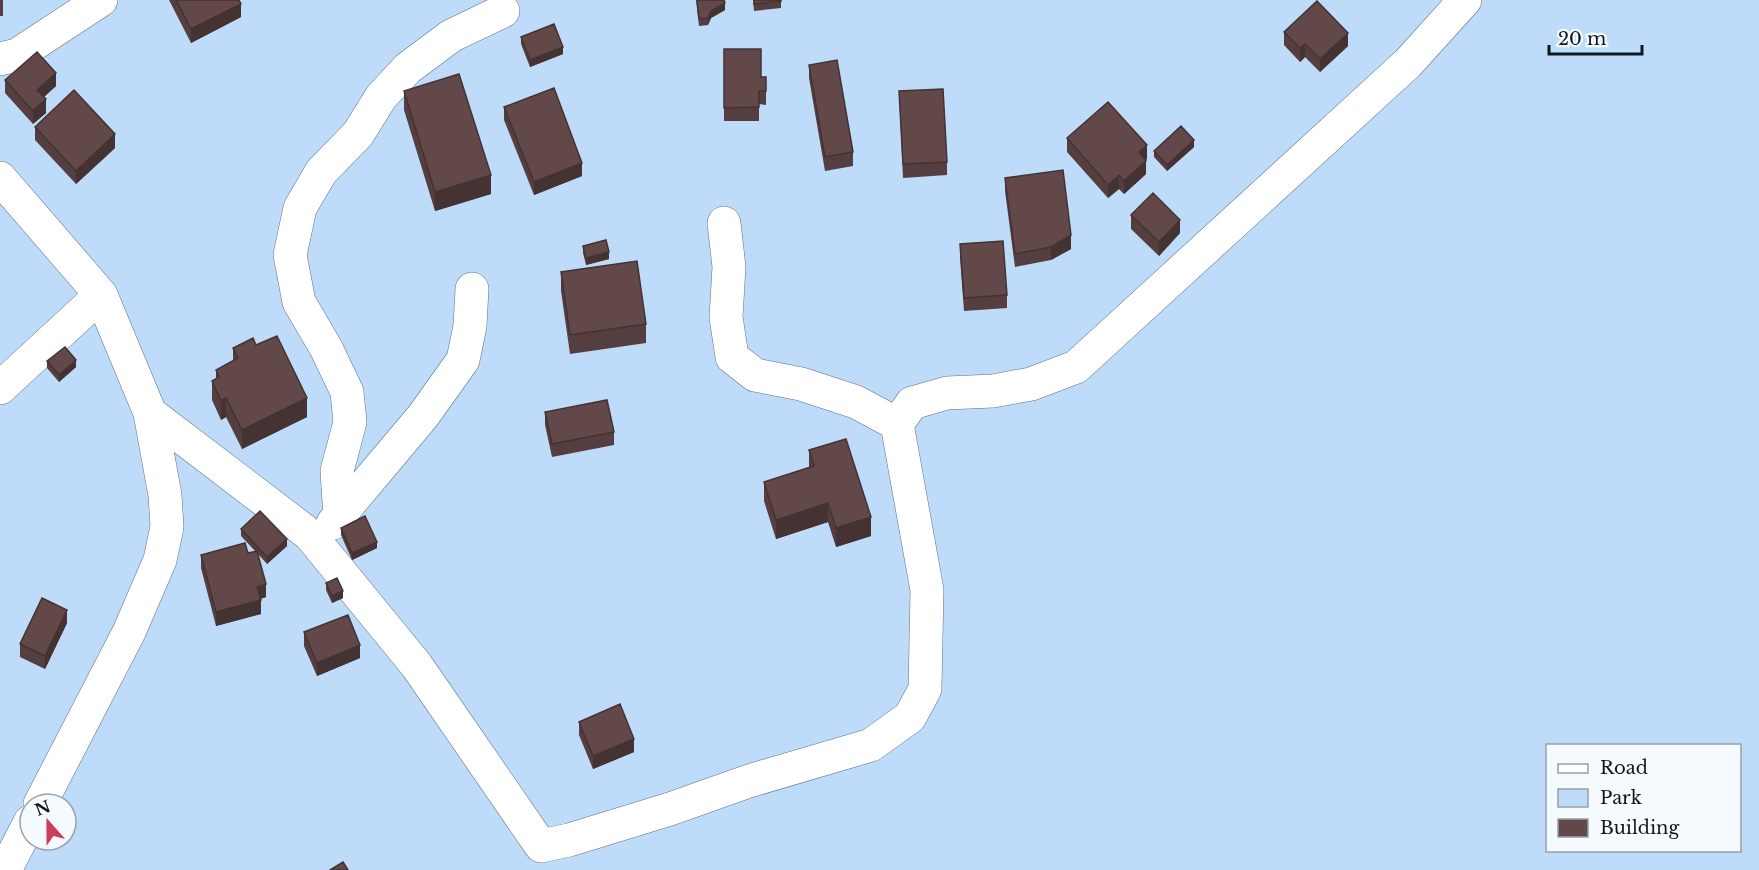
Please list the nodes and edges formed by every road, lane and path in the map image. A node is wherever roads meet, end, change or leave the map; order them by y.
1 (101, 0) edge
2 (1465, 0) edge
3 (503, 11) dead end
4 (0, 58) edge
5 (0, 178) edge
6 (724, 223) dead end
7 (472, 289) dead end
8 (101, 295) junction
9 (0, 388) edge
10 (150, 413) junction
11 (897, 424) junction
12 (340, 517) junction
13 (315, 542) junction
14 (46, 792) edge
15 (18, 845) edge
16 (5, 870) edge

1 - 4 street
2 - 11 street
3 - 12 street
5 - 8 street
6 - 11 street
7 - 12 street
8 - 9 street
8 - 10 street
10 - 13 street
10 - 14 street
11 - 13 street
12 - 13 street
15 - 16 street

